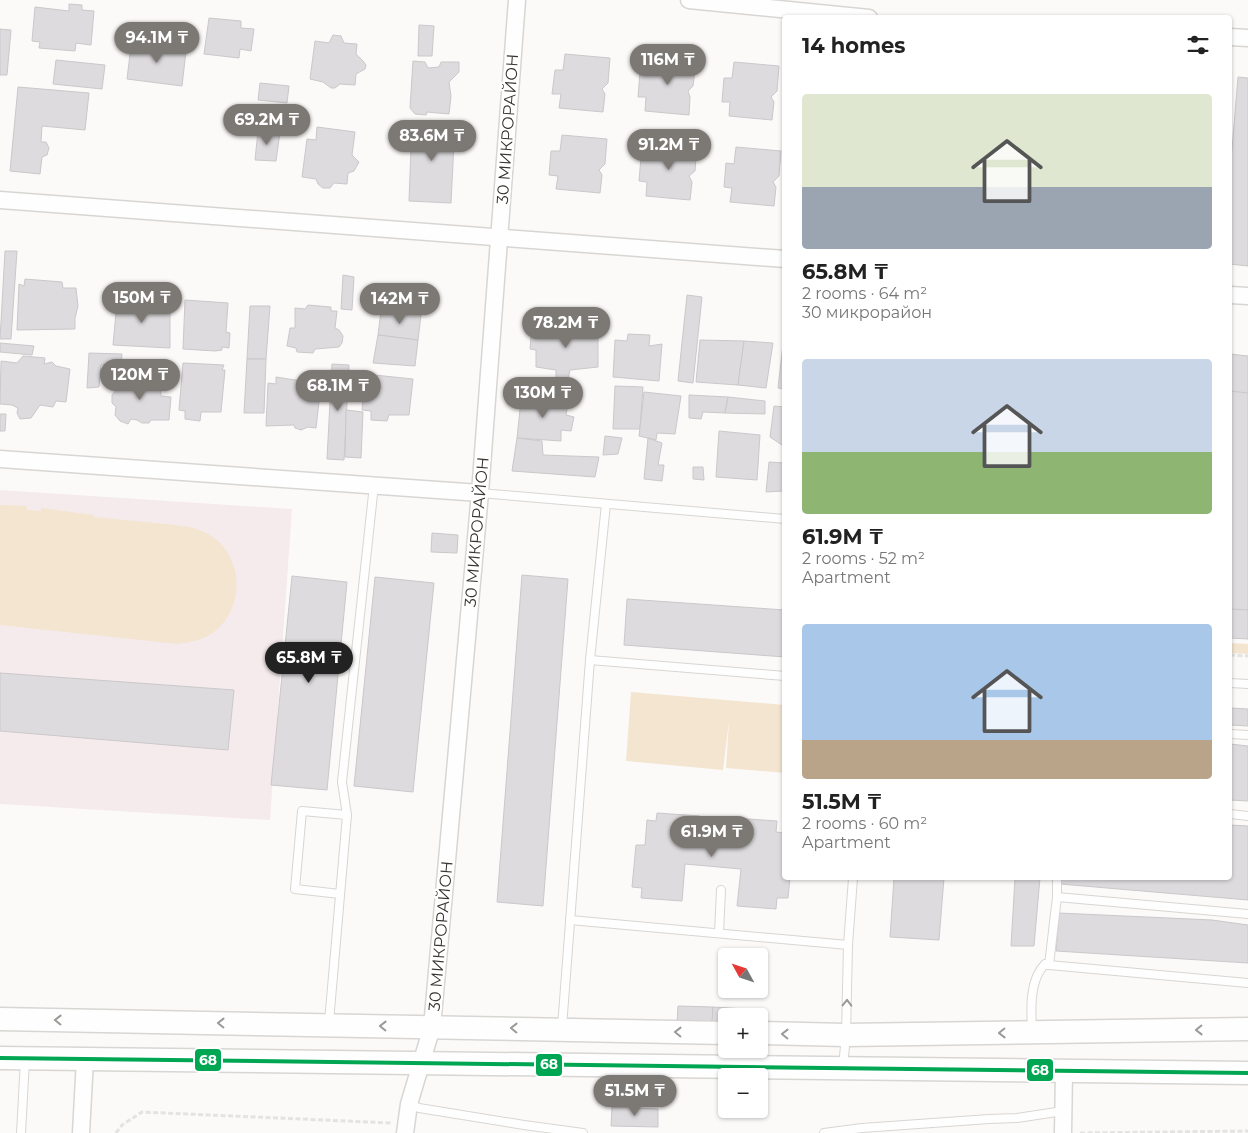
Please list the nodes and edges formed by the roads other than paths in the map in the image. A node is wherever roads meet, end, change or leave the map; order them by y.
1 (517, 0) edge
2 (689, 0) edge
3 (839, 15) edge
4 (1232, 37) edge
5 (1248, 38) edge
6 (0, 200) edge
7 (500, 237) junction
8 (782, 259) edge
9 (1232, 295) edge
10 (1248, 296) edge
11 (0, 459) edge
12 (374, 485) junction
13 (480, 493) junction
14 (606, 504) junction
15 (782, 519) edge
16 (590, 660) junction
17 (782, 676) edge
18 (1232, 683) edge
19 (1248, 684) edge
20 (1232, 734) edge
21 (1248, 735) edge
22 (1232, 814) edge
23 (348, 815) junction
24 (1248, 816) edge
25 (853, 880) edge
26 (1057, 880) edge
27 (721, 890) dead end
28 (340, 894) junction
29 (1057, 897) junction
30 (1248, 914) edge
31 (570, 920) junction
32 (718, 932) junction
33 (848, 945) junction
34 (1049, 965) junction
35 (1248, 983) edge
36 (0, 1020) edge
37 (329, 1025) junction
38 (432, 1026) junction
39 (562, 1029) junction
40 (1248, 1029) edge
41 (1032, 1032) junction
42 (718, 1033) edge
43 (768, 1033) edge
44 (846, 1035) junction
45 (0, 1058) edge
46 (25, 1058) junction
47 (85, 1059) junction
48 (422, 1063) junction
49 (843, 1069) junction
50 (1064, 1072) junction
51 (1248, 1073) edge
52 (409, 1104) junction
53 (1063, 1111) junction
54 (406, 1129) edge
55 (21, 1133) edge
56 (81, 1133) edge
57 (583, 1133) edge
58 (824, 1133) edge
59 (1063, 1133) edge

1 - 7 street, 30 МИКРОРАЙОН
2 - 3 street
4 - 5 street
6 - 7 street
7 - 8 street
7 - 13 street, 30 МИКРОРАЙОН
9 - 10 street
11 - 12 street
12 - 13 street
12 - 23 lane
13 - 14 lane
13 - 38 street, 30 МИКРОРАЙОН
14 - 15 lane
14 - 16 lane
16 - 17 lane
16 - 31 lane
18 - 19 lane
20 - 21 lane
22 - 24 lane
23 - 28 lane
23 - 28 lane
25 - 33 lane
26 - 29 lane
27 - 32 lane
28 - 37 lane
29 - 30 lane
29 - 34 lane
31 - 32 lane
31 - 39 lane
32 - 33 lane
44 -> 33 lane
34 - 35 lane
34 - 41 lane
37 -> 36 main road
38 -> 37 main road
39 -> 38 main road
38 - 48 street, 30 МИКРОРАЙОН
42 -> 39 main road
40 -> 41 main road
41 -> 44 main road
44 -> 43 main road
44 - 49 lane
45 - 46 main road
46 - 47 main road
46 - 55 lane
47 - 48 main road
47 - 56 street
48 - 49 main road
48 - 52 street, 30 МИКРОРАЙОН
49 - 50 main road
50 - 51 main road
50 - 53 street
52 - 54 street, 30 МИКРОРАЙОН
52 - 57 lane
53 - 58 lane
53 - 59 street

